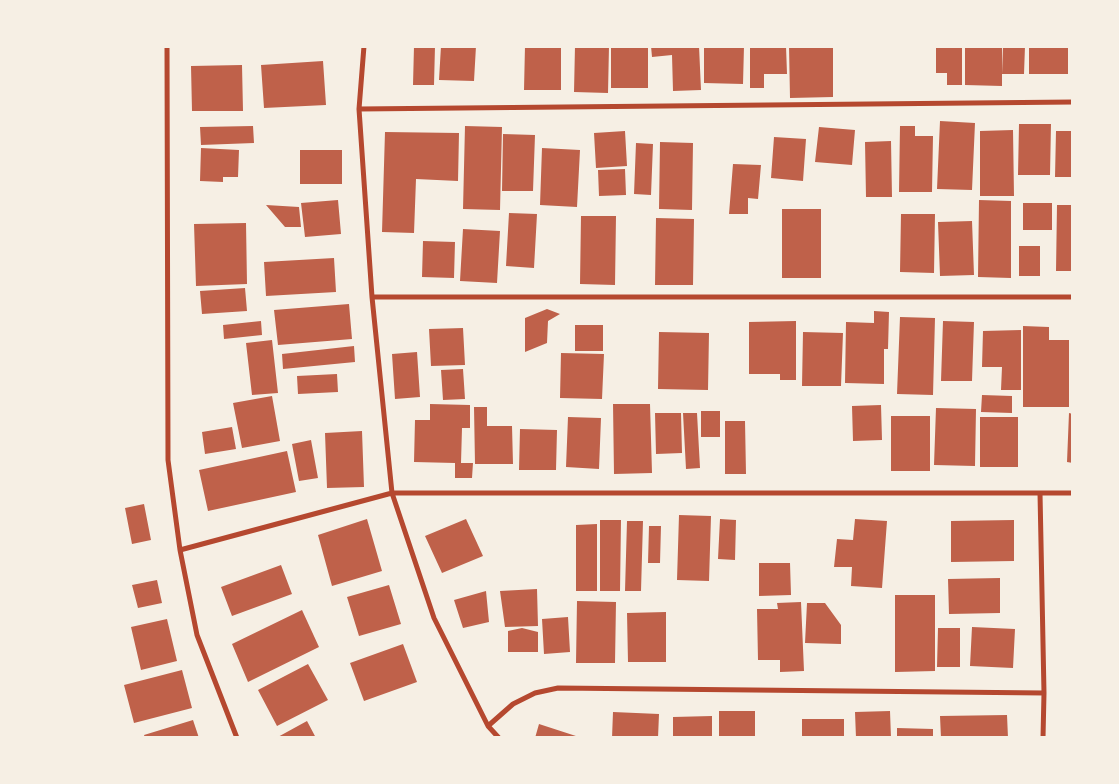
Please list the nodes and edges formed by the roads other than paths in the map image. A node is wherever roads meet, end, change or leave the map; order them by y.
1 (168, 46) edge
2 (364, 46) edge
3 (1073, 102) edge
4 (359, 109) junction
5 (372, 296) junction
6 (1073, 297) edge
7 (1073, 492) edge
8 (1040, 493) junction
9 (392, 494) junction
10 (180, 550) junction
11 (1044, 693) junction
12 (488, 726) junction
13 (237, 738) edge
14 (499, 738) edge
15 (1043, 738) edge

1 - 10 street
2 - 4 street
3 - 4 street
4 - 5 street
5 - 6 street
5 - 9 street
7 - 8 street
8 - 9 street
8 - 11 street
9 - 10 street
9 - 12 street
10 - 13 street
11 - 12 street
11 - 15 street
12 - 14 street

